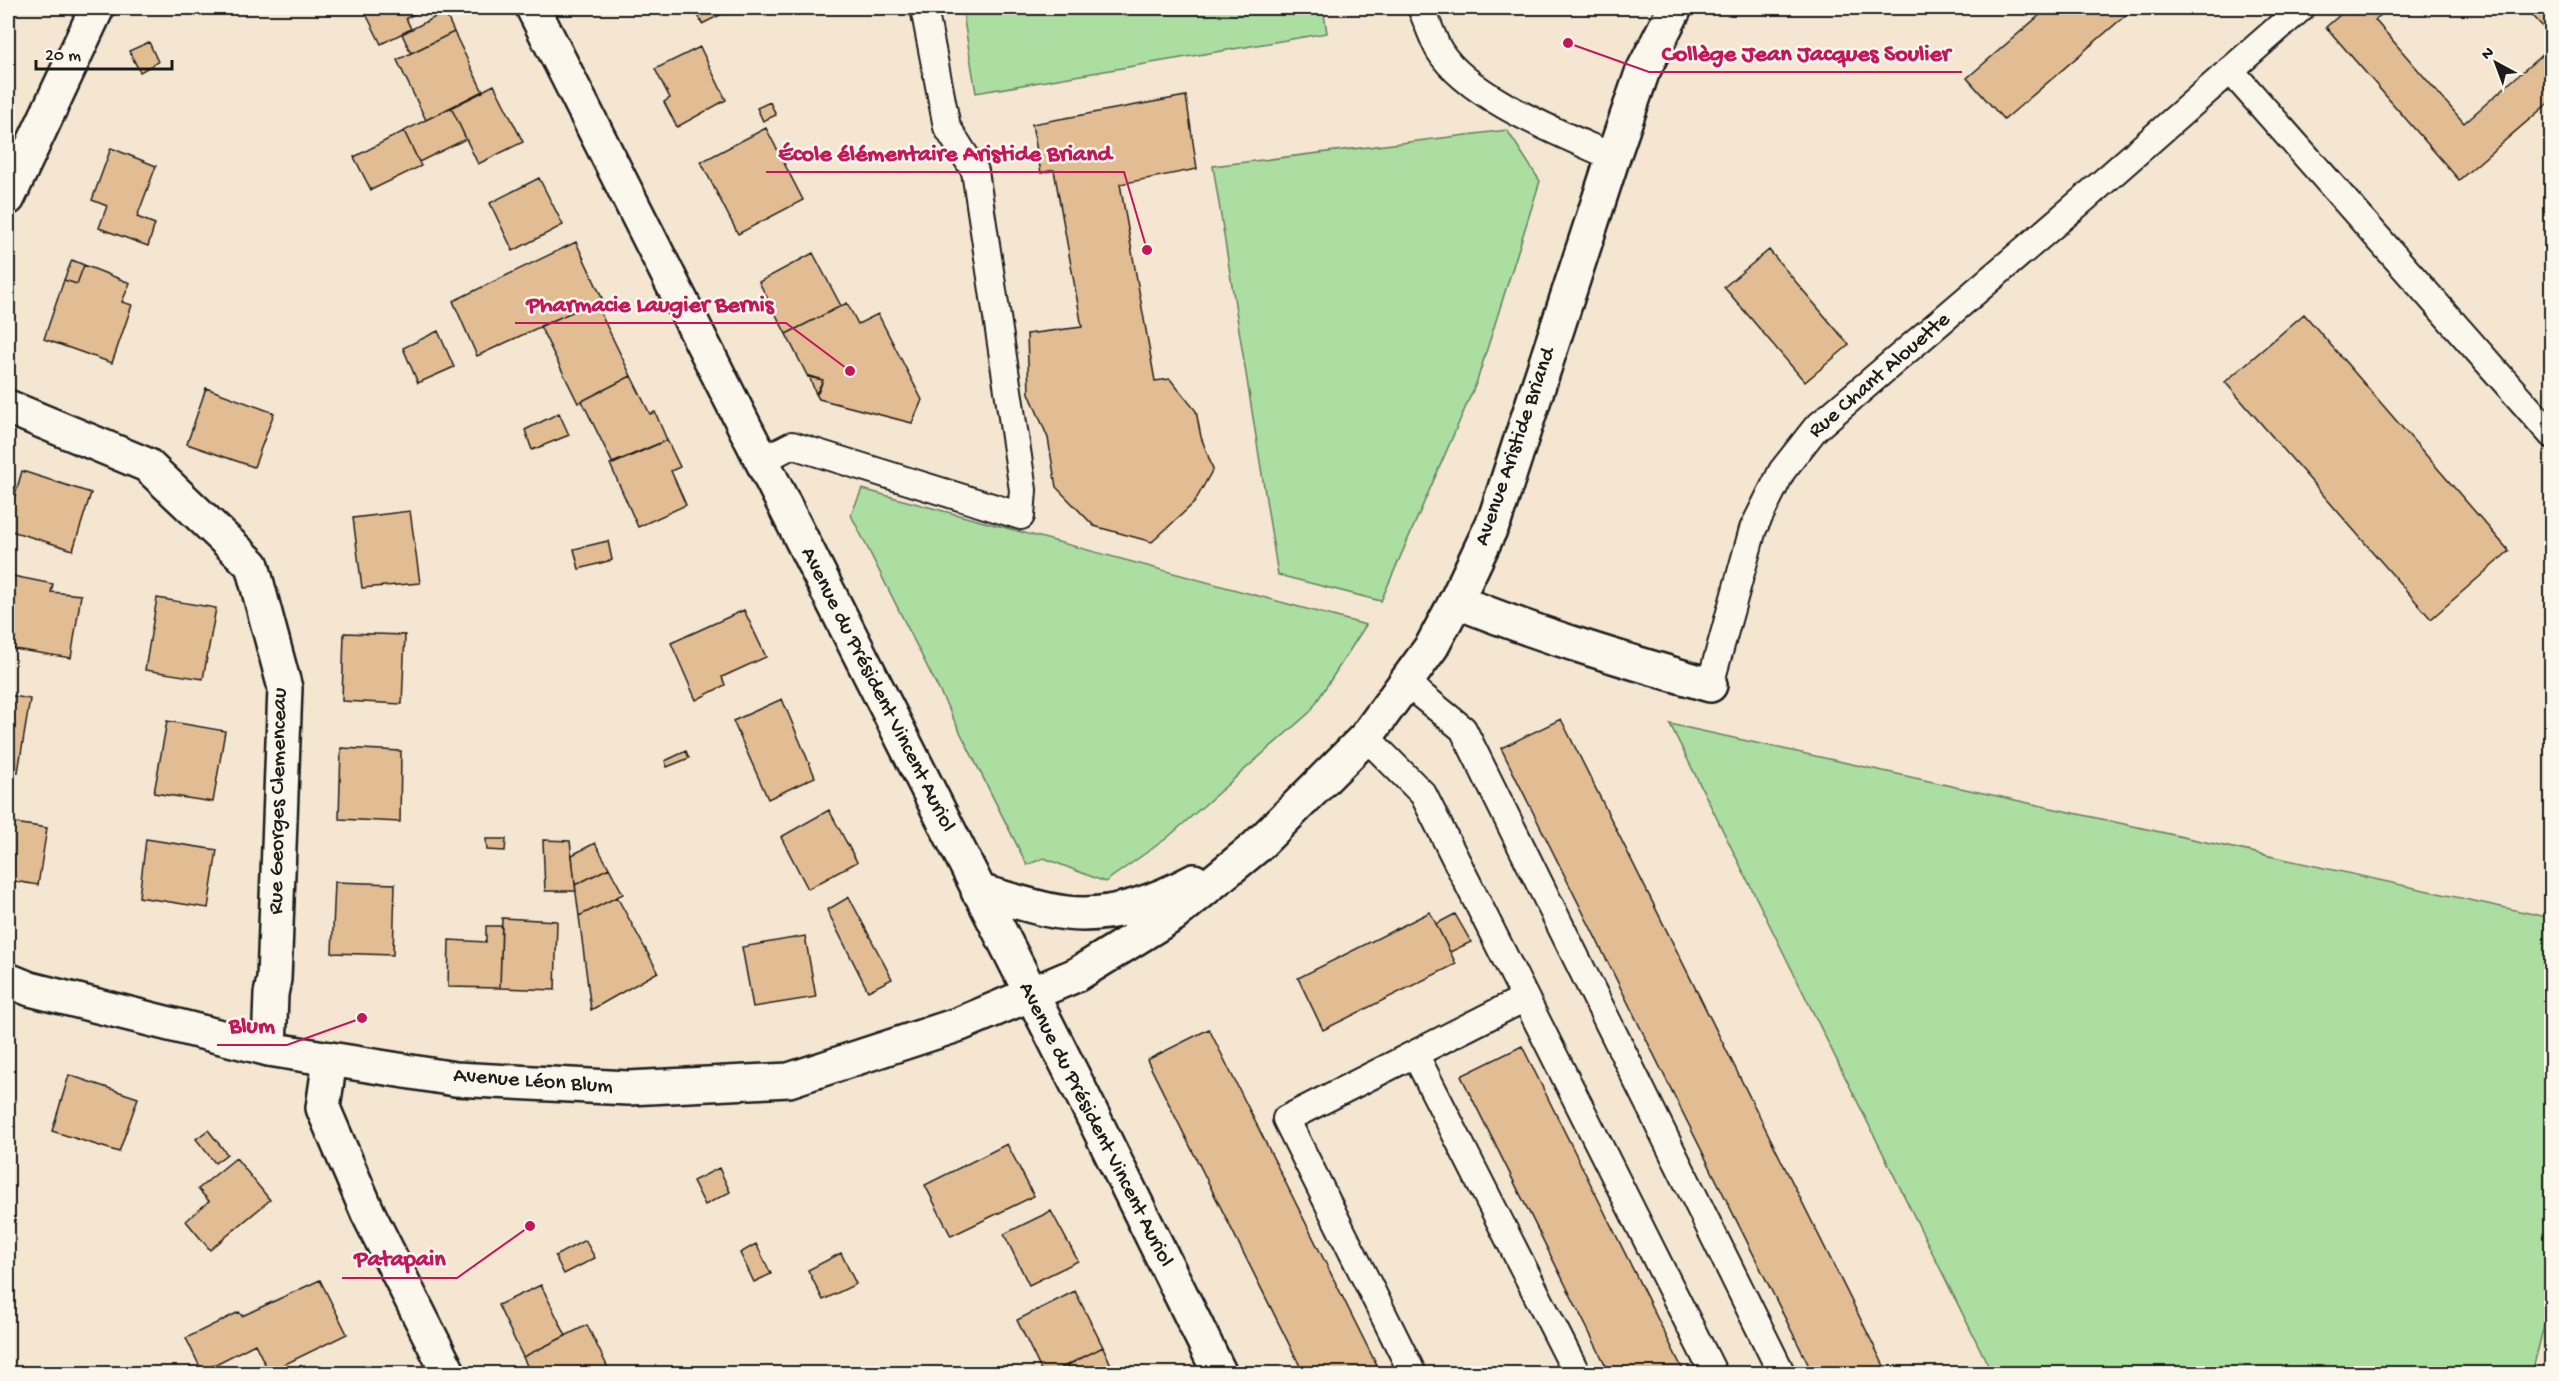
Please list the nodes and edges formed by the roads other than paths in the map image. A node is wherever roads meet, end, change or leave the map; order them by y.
1 (97, 8) edge
2 (533, 8) edge
3 (924, 8) edge
4 (1421, 8) edge
5 (1675, 8) edge
6 (2301, 8) edge
7 (2230, 70) junction
8 (1612, 157) junction
9 (8, 198) edge
10 (8, 406) edge
11 (2552, 435) edge
12 (761, 461) junction
13 (1456, 602) junction
14 (1406, 683) junction
15 (1710, 685) joint
16 (1366, 737) junction
17 (1256, 847) junction
18 (978, 891) junction
19 (15, 989) edge
20 (1030, 995) junction
21 (1525, 998) junction
22 (269, 1049) junction
23 (1415, 1054) junction
24 (330, 1059) junction
25 (449, 1374) edge
26 (1220, 1374) edge
27 (1413, 1374) edge
28 (1577, 1374) edge
29 (1714, 1374) edge
30 (1782, 1374) edge

1 - 9 main road
2 - 12 main road, Avenue du Président Vincent Auriol
3 - 12 lane
4 - 8 lane
5 - 8 main road, Avenue Aristide Briand
6 - 7 lane, Rue Chant Alouette
7 - 11 lane
7 - 15 lane, Rue Chant Alouette
8 - 13 main road, Avenue Aristide Briand
10 - 22 main road, Rue Georges Clemenceau
12 - 18 main road, Avenue du Président Vincent Auriol
13 - 14 main road, Avenue Aristide Briand
13 - 15 main road, Rue Chant Alouette
14 - 16 main road, Avenue Aristide Briand
14 - 30 lane
16 - 17 main road, Avenue Aristide Briand
16 - 21 lane
17 - 18 main road
17 - 20 main road, Avenue Aristide Briand
18 - 20 main road, Avenue du Président Vincent Auriol
19 - 22 main road, Avenue Léon Blum
20 - 24 main road, Avenue Léon Blum
20 - 26 main road, Avenue du Président Vincent Auriol
21 - 23 lane
21 - 29 lane
22 - 24 main road, Avenue Léon Blum
23 - 27 lane
23 - 28 lane
24 - 25 main road

